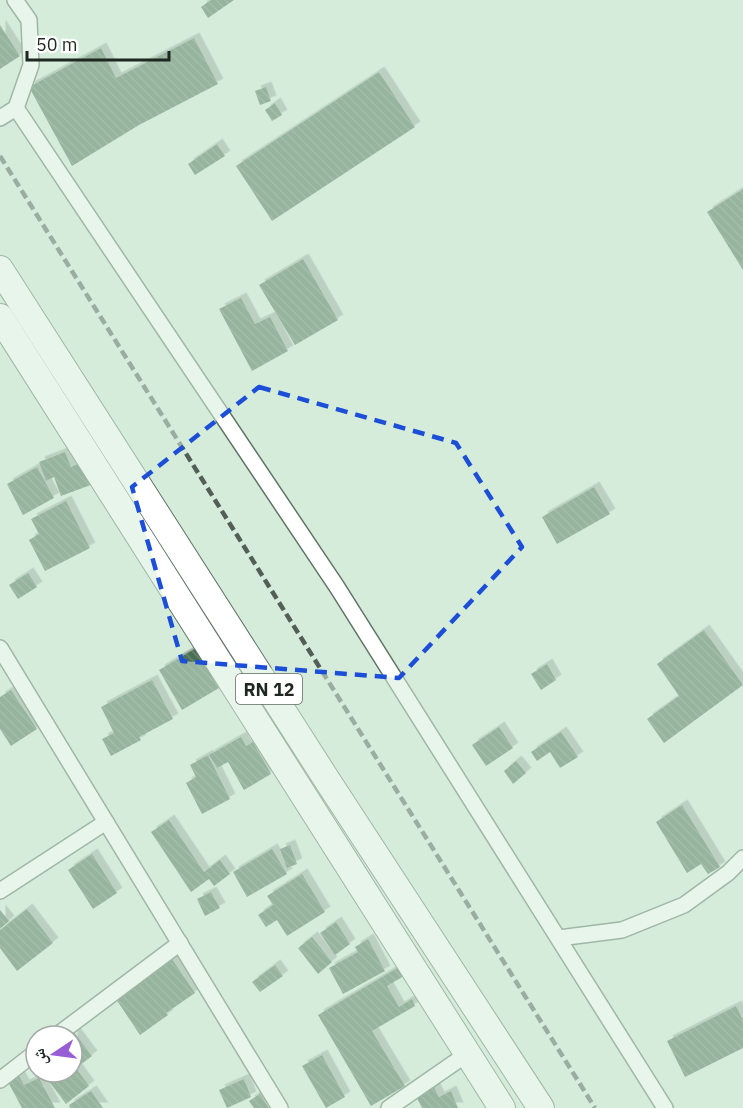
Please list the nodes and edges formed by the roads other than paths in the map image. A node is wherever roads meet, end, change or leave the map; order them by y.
1 (15, 0) edge
2 (16, 108) junction
3 (0, 118) edge
4 (0, 269) edge
5 (0, 317) edge
6 (0, 648) edge
7 (106, 822) junction
8 (743, 858) edge
9 (0, 891) edge
10 (559, 938) junction
11 (180, 943) junction
12 (72, 1024) edge
13 (466, 1054) junction
14 (24, 1061) edge
15 (0, 1080) edge
16 (280, 1108) edge
17 (389, 1108) edge
18 (502, 1108) edge
19 (541, 1108) edge
20 (665, 1108) edge

1 - 2 street
2 - 3 street
2 - 10 street
4 - 19 highway, RN 12
5 - 13 highway, RN 12
6 - 7 street
7 - 9 street
7 - 11 street
8 - 10 street
10 - 20 street
11 - 12 street
11 - 16 street
13 - 17 street
13 - 18 highway, RN 12
14 - 15 street

